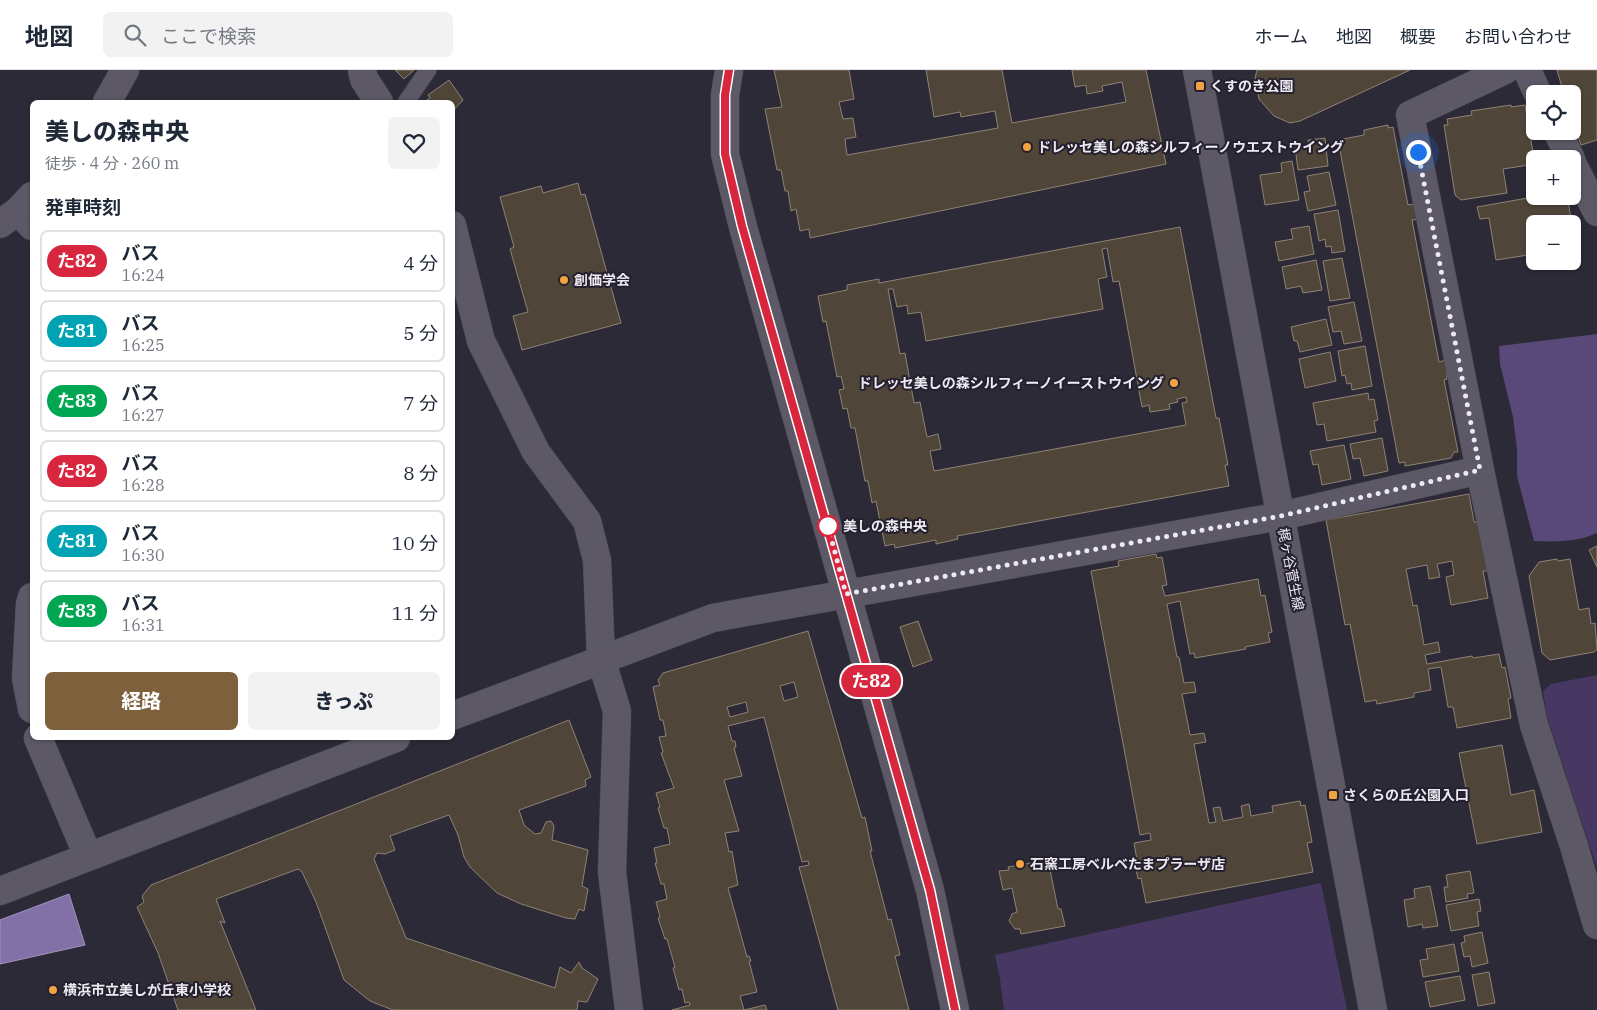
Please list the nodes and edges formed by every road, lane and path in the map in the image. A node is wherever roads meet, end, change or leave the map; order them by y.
1 (125, 70) edge
2 (362, 70) edge
3 (428, 70) edge
4 (729, 70) edge
5 (1196, 70) edge
6 (1505, 70) edge
7 (1526, 70) edge
8 (1534, 85) edge
9 (108, 100) edge
10 (378, 100) edge
11 (407, 100) edge
12 (1581, 180) edge
13 (1597, 212) edge
14 (455, 237) edge
15 (1480, 470) junction
16 (1281, 516) junction
17 (846, 594) junction
18 (30, 604) edge
19 (600, 659) junction
20 (30, 699) edge
21 (455, 715) edge
22 (39, 740) edge
23 (391, 740) edge
24 (88, 856) junction
25 (0, 891) edge
26 (1597, 925) edge
27 (629, 1010) edge
28 (955, 1010) edge
29 (1373, 1010) edge

1 - 9 street
2 - 10 street
3 - 11 lane
4 - 17 street
5 - 16 street, 梶ヶ谷菅生線
6 - 15 street
7 - 8 street
12 - 13 street
14 - 19 street
15 - 16 street
15 - 26 street
16 - 17 street
16 - 29 street, 梶ヶ谷菅生線
17 - 19 street
17 - 28 street
18 - 20 street
19 - 21 street
19 - 27 street
22 - 24 street
23 - 24 street
24 - 25 street

